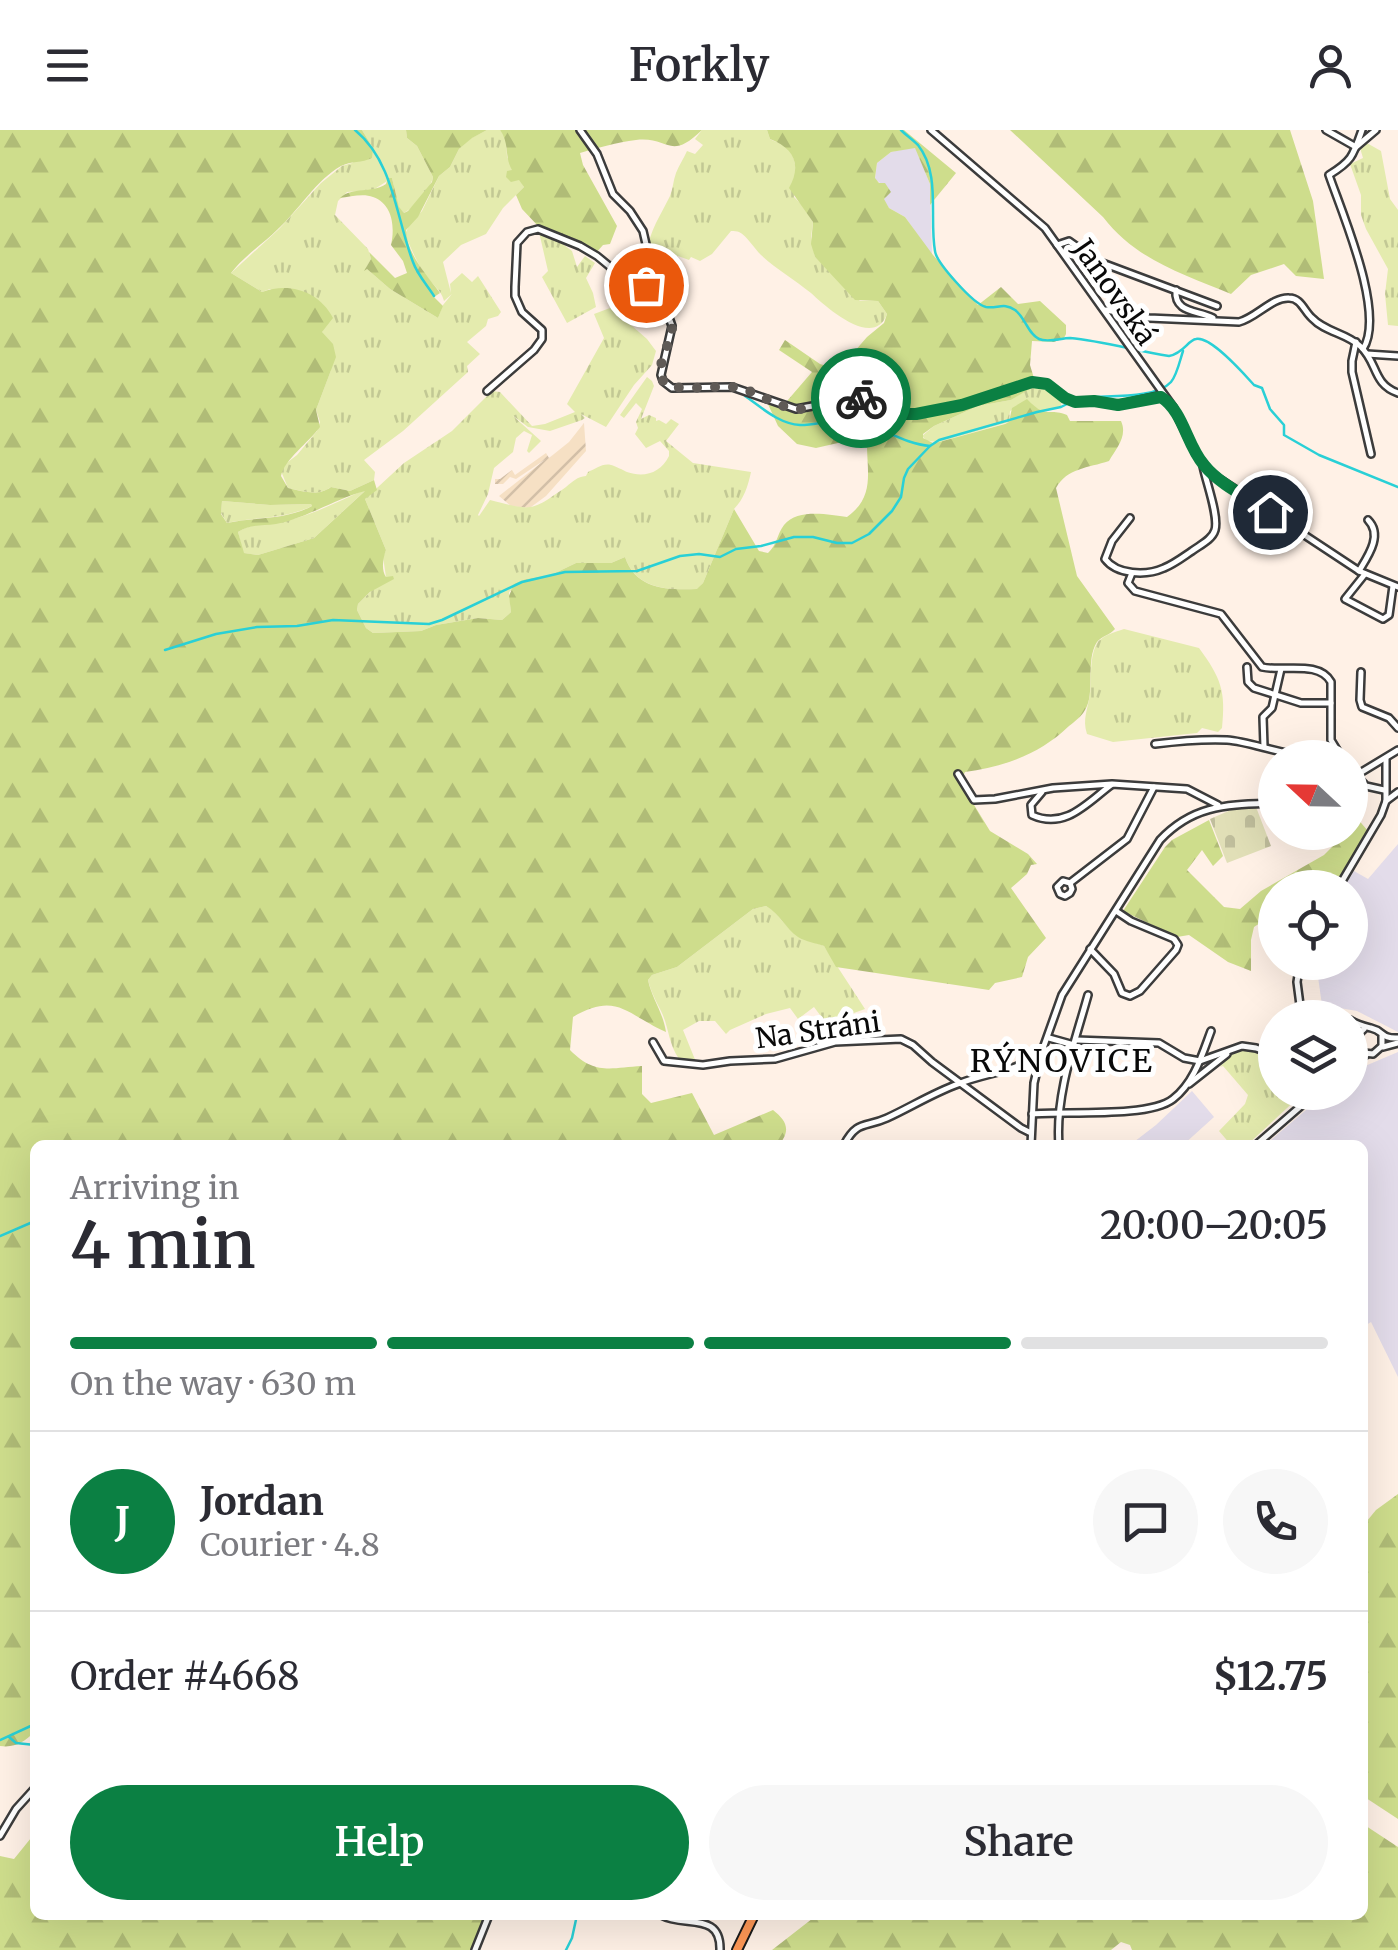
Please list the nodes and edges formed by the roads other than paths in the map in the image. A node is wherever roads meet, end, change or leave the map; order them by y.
1 (580, 130) edge
2 (930, 130) edge
3 (1326, 130) edge
4 (1362, 130) edge
5 (1376, 130) edge
6 (1356, 147) junction
7 (1057, 245) junction
8 (650, 275) junction
9 (646, 285) junction
10 (656, 289) junction
11 (1176, 290) junction
12 (1217, 306) dead end
13 (1105, 310) junction
14 (1217, 321) junction
15 (1356, 342) junction
16 (1365, 352) junction
17 (1398, 356) edge
18 (487, 391) dead end
19 (1398, 393) edge
20 (1163, 396) junction
21 (1371, 454) dead end
22 (1202, 464) junction
23 (1130, 518) dead end
24 (1368, 520) dead end
25 (1362, 572) junction
26 (1132, 573) junction
27 (1396, 586) edge
28 (1247, 667) dead end
29 (1281, 669) junction
30 (1362, 676) dead end
31 (1275, 695) junction
32 (1331, 702) junction
33 (1398, 728) edge
34 (1264, 740) edge
35 (1332, 740) edge
36 (1155, 744) dead end
37 (1258, 746) edge
38 (1398, 750) edge
39 (1386, 759) junction
40 (1368, 769) edge
41 (958, 774) dead end
42 (1112, 784) junction
43 (1154, 786) junction
44 (1368, 786) edge
45 (1044, 790) junction
46 (1386, 790) junction
47 (1398, 792) edge
48 (1386, 801) junction
49 (1258, 804) edge
50 (1221, 806) junction
51 (1349, 870) edge
52 (1070, 883) dead end
53 (1116, 912) junction
54 (1090, 949) junction
55 (1088, 994) dead end
56 (1368, 1028) edge
57 (1211, 1031) dead end
58 (1382, 1036) junction
59 (1047, 1038) junction
60 (1398, 1041) edge
61 (652, 1042) dead end
62 (1075, 1043) junction
63 (1235, 1048) junction
64 (1258, 1049) edge
65 (1378, 1053) junction
66 (1041, 1054) junction
67 (1368, 1054) edge
68 (1200, 1061) junction
69 (961, 1082) junction
70 (1186, 1086) junction
71 (1294, 1110) edge
72 (1060, 1112) junction
73 (1032, 1114) junction
74 (1031, 1133) junction
75 (846, 1140) edge
76 (1031, 1140) edge
77 (1059, 1140) edge
78 (1261, 1140) edge
79 (30, 1794) edge
80 (0, 1836) edge
81 (487, 1920) edge
82 (673, 1920) edge
83 (752, 1920) edge
84 (475, 1950) edge
85 (720, 1950) edge
86 (737, 1950) edge

1 - 8 street
2 - 7 street, Janovská
3 - 6 street
4 - 6 street
5 - 6 street
6 - 16 street
7 - 11 street
7 - 13 street, Janovská
8 - 9 street
8 - 10 street
9 - 10 street
9 - 18 street
10 - 20 street
11 - 12 street
11 - 14 street
13 - 14 street
13 - 20 street, Janovská
14 - 15 street
15 - 16 street
15 - 21 street
16 - 17 street
16 - 19 street
20 - 22 street, Janovská
22 - 25 street, Janovská
22 - 26 street
23 - 26 street
24 - 25 street
25 - 27 street, Janovská
25 - 27 street
26 - 29 street
28 - 31 street
29 - 31 street
29 - 32 street
30 - 33 street
31 - 32 street
31 - 34 street
32 - 35 street
36 - 37 street
38 - 39 street
39 - 40 street
39 - 46 street
41 - 45 street
42 - 43 street
42 - 45 street
42 - 45 street
43 - 50 street
43 - 52 street
44 - 46 street
46 - 48 street
47 - 48 street
48 - 51 street
49 - 50 street
50 - 53 street
53 - 54 street
53 - 54 street
54 - 59 street
55 - 62 street
56 - 58 street
57 - 68 street
58 - 60 street
58 - 65 street
59 - 62 street
59 - 66 street
60 - 65 street
61 - 69 street, Na Stráni
62 - 68 street
62 - 72 street
63 - 64 street
63 - 68 street
63 - 70 street
65 - 67 street
66 - 69 street
66 - 73 street
68 - 70 street
69 - 74 street, Na Stráni
69 - 75 street
70 - 72 street
71 - 78 street
72 - 73 street
72 - 77 street
73 - 74 street
74 - 76 street
79 - 80 street
81 - 84 street
82 - 85 street
83 - 86 main road

